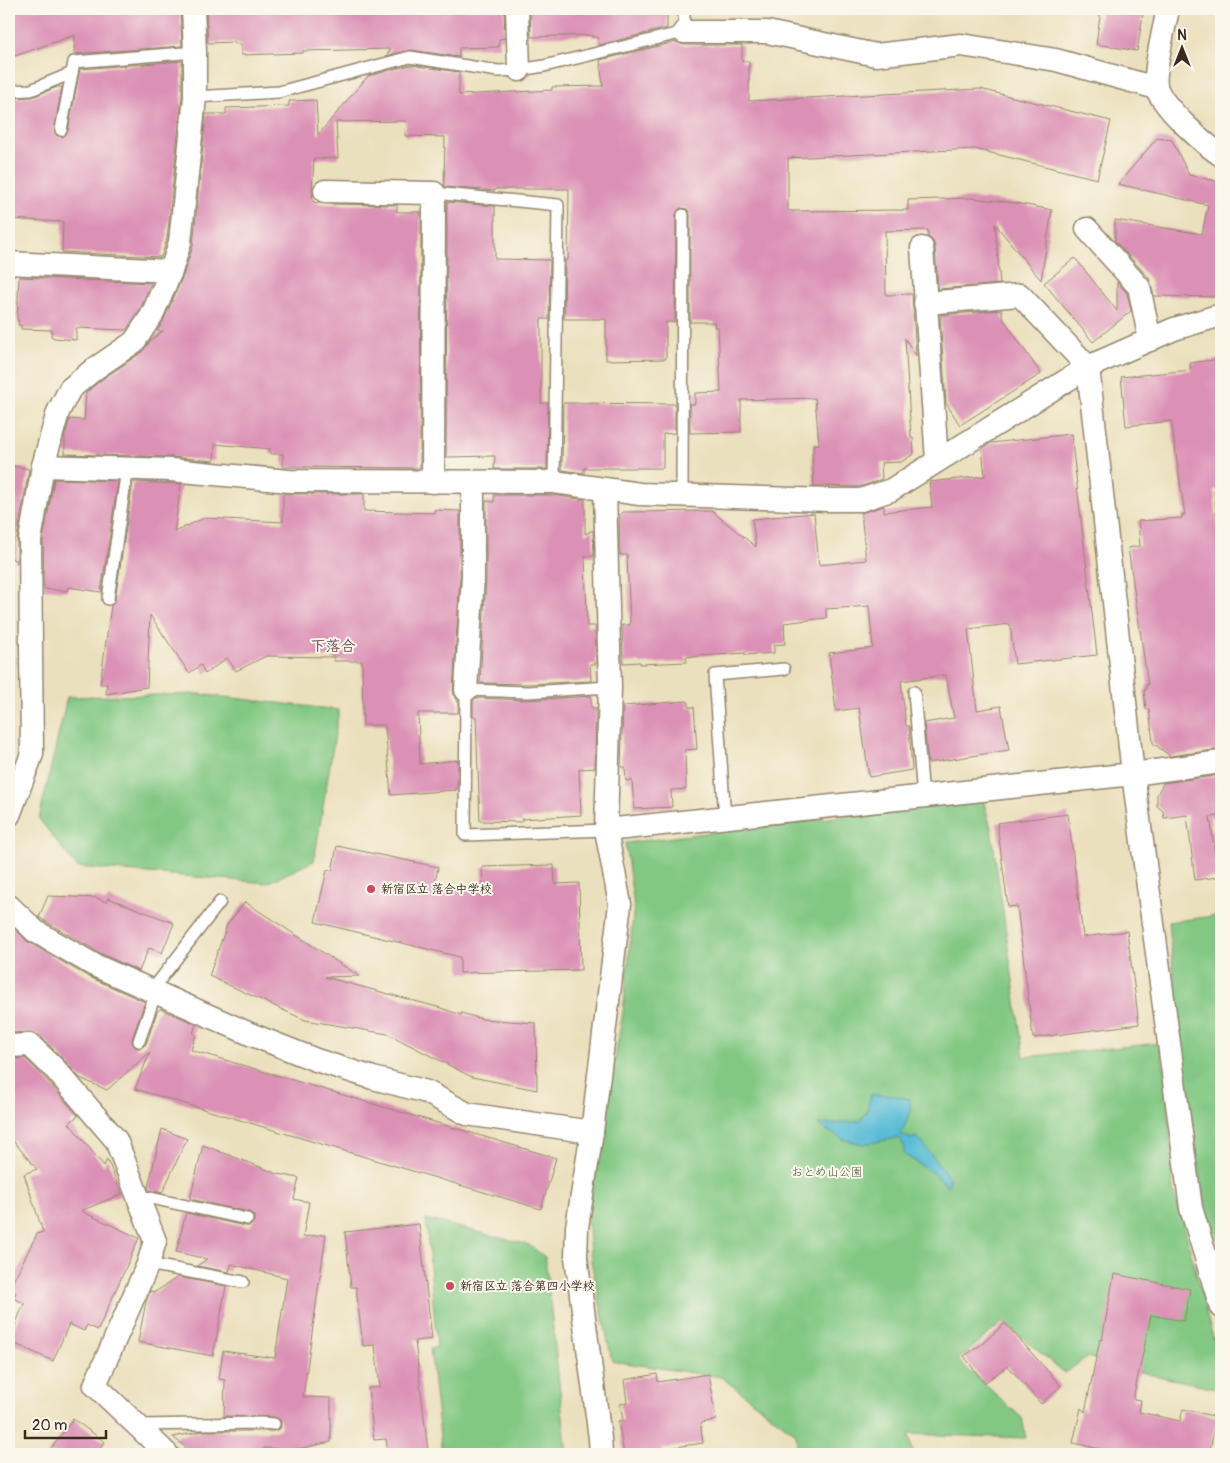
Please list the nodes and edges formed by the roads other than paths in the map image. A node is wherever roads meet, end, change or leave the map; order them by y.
1 (194, 9) edge
2 (517, 9) edge
3 (684, 9) edge
4 (1168, 9) edge
5 (684, 32) junction
6 (195, 52) junction
7 (519, 70) junction
8 (72, 73) junction
9 (1156, 88) junction
10 (9, 92) edge
11 (195, 97) junction
12 (62, 130) dead end
13 (1221, 155) edge
14 (325, 191) dead end
15 (434, 194) junction
16 (683, 215) dead end
17 (1087, 229) dead end
18 (922, 248) dead end
19 (9, 263) edge
20 (171, 271) junction
21 (926, 303) junction
22 (1221, 315) edge
23 (1150, 340) junction
24 (1088, 367) junction
25 (937, 460) junction
26 (43, 466) junction
27 (127, 469) junction
28 (433, 482) junction
29 (474, 482) junction
30 (554, 482) junction
31 (605, 490) junction
32 (682, 496) junction
33 (108, 599) dead end
34 (784, 669) dead end
35 (610, 686) junction
36 (466, 690) junction
37 (914, 692) dead end
38 (1221, 762) edge
39 (1133, 774) junction
40 (923, 796) junction
41 (9, 815) edge
42 (725, 818) junction
43 (606, 830) junction
44 (220, 902) dead end
45 (9, 906) edge
46 (154, 991) junction
47 (139, 1041) dead end
48 (9, 1046) edge
49 (592, 1132) junction
50 (137, 1195) junction
51 (248, 1220) dead end
52 (148, 1264) junction
53 (243, 1282) dead end
54 (1221, 1307) edge
55 (274, 1424) dead end
56 (137, 1425) junction
57 (167, 1454) edge
58 (601, 1454) edge

1 - 6 street
2 - 7 street
3 - 5 lane
4 - 9 street
5 - 7 lane
5 - 9 street
6 - 8 lane
6 - 11 street
7 - 11 lane
8 - 10 lane
8 - 12 lane
9 - 13 street
11 - 20 street
14 - 15 street
15 - 28 street
15 - 30 lane
16 - 32 lane
17 - 23 street
18 - 21 street
19 - 20 street
20 - 26 street
21 - 24 street
21 - 25 street
22 - 23 street
23 - 24 street
24 - 25 street
24 - 39 street
25 - 32 street
26 - 27 street
26 - 41 street
27 - 28 street
27 - 33 lane
28 - 29 street
29 - 30 street
29 - 36 street
30 - 31 street
31 - 32 street
31 - 35 street
34 - 42 lane
35 - 36 lane
35 - 43 street
36 - 43 lane
37 - 40 lane
38 - 39 street
39 - 40 street
39 - 54 street
40 - 42 street
42 - 43 street
43 - 49 street
44 - 46 lane
45 - 46 street
46 - 47 lane
46 - 49 street
48 - 50 street
49 - 58 street
50 - 51 lane
50 - 52 street
52 - 53 lane
52 - 56 street
55 - 56 lane
56 - 57 street

